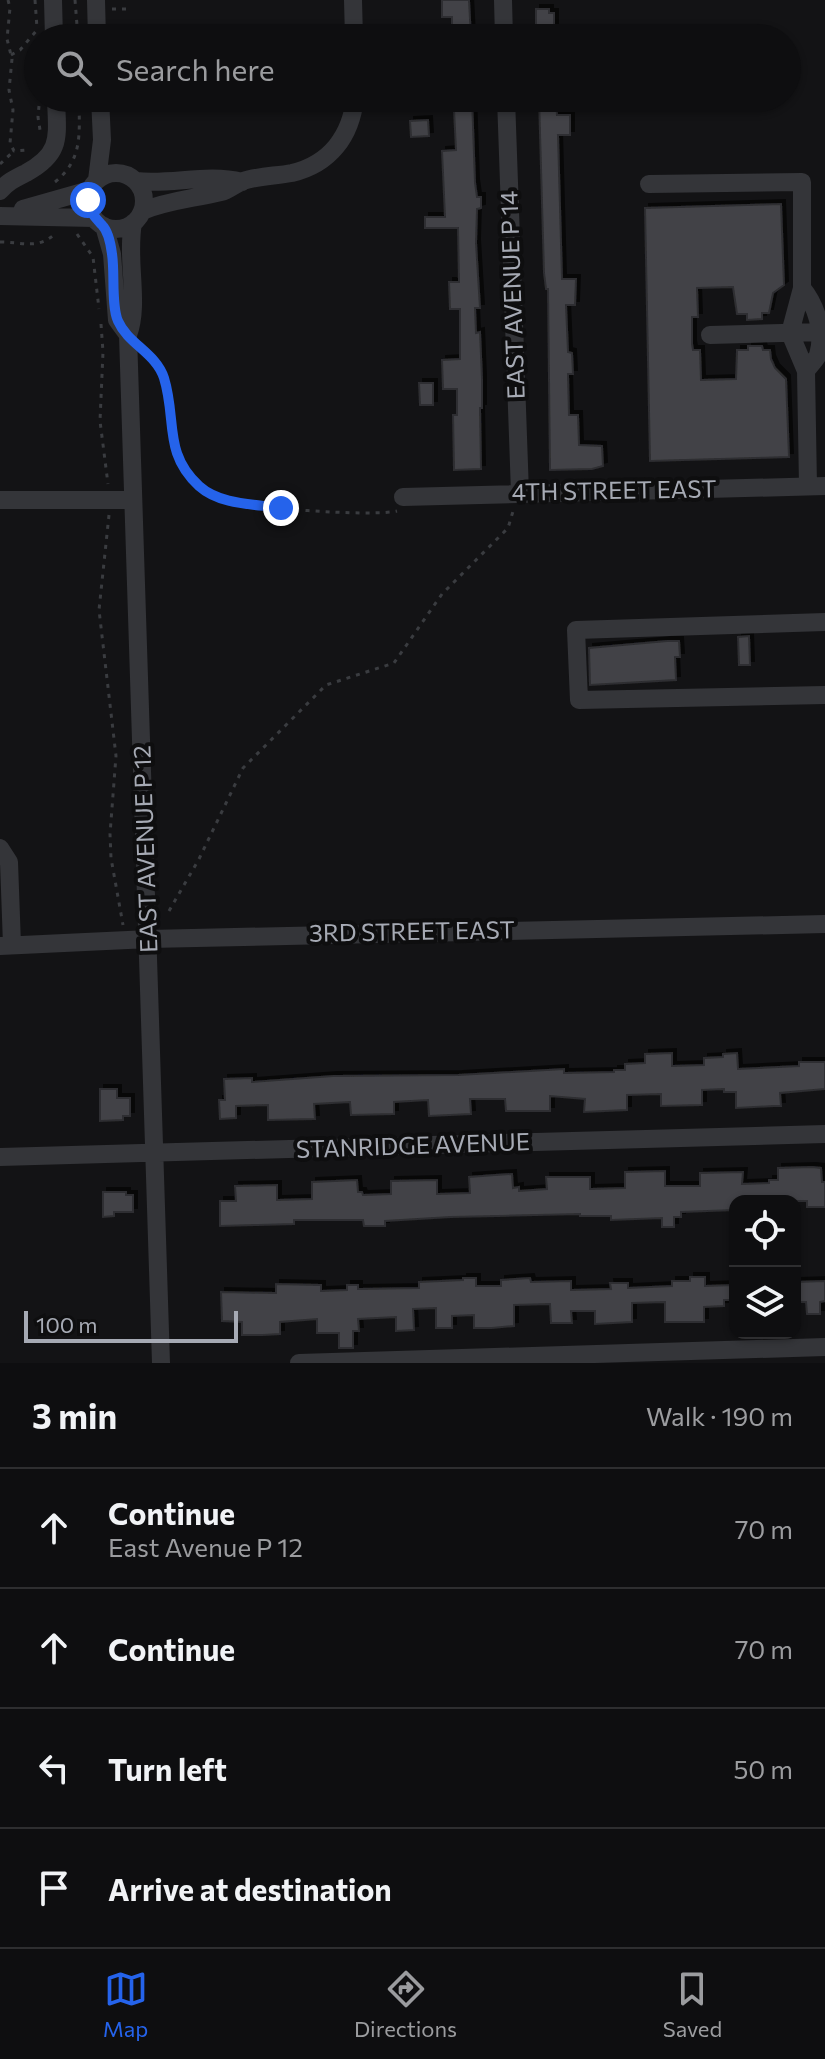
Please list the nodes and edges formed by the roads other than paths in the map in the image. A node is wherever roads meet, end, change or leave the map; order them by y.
1 (53, 0) edge
2 (353, 0) edge
3 (503, 0) edge
4 (50, 24) edge
5 (354, 24) edge
6 (504, 24) edge
7 (56, 112) edge
8 (101, 112) edge
9 (354, 112) edge
10 (506, 112) edge
11 (136, 181) junction
12 (242, 182) junction
13 (649, 184) dead end
14 (93, 185) junction
15 (0, 191) edge
16 (0, 216) edge
17 (137, 217) junction
18 (99, 222) junction
19 (802, 288) junction
20 (822, 332) junction
21 (790, 333) junction
22 (128, 335) junction
23 (710, 335) dead end
24 (806, 371) junction
25 (816, 486) edge
26 (520, 493) junction
27 (403, 497) road end
28 (0, 500) edge
29 (133, 500) junction
30 (825, 622) edge
31 (825, 695) edge
32 (0, 848) edge
33 (825, 924) edge
34 (149, 939) junction
35 (6, 946) edge
36 (825, 1134) edge
37 (155, 1153) junction
38 (0, 1157) edge
39 (825, 1347) edge
40 (161, 1363) edge
41 (299, 1363) edge

1 - 4 street
2 - 5 street
3 - 6 street
7 - 15 street
8 - 14 street
9 - 12 street
10 - 26 street, EAST AVENUE P 14
11 - 12 street
11 - 14 street
11 - 17 street
12 - 17 street
13 - 19 street
14 - 16 street
14 - 18 street
16 - 18 street
17 - 18 street
17 - 22 street, EAST AVENUE P 12
18 - 22 street, EAST AVENUE P 12
19 - 20 street
19 - 21 street
20 - 21 street
20 - 24 street
21 - 23 street
21 - 24 street
22 - 29 street, EAST AVENUE P 12
24 - 25 street
25 - 26 street, 4TH STREET EAST
26 - 27 street, 4TH STREET EAST
28 - 29 street
29 - 34 street, EAST AVENUE P 12
30 - 31 street
32 - 35 street
33 - 34 street, 3RD STREET EAST
34 - 35 street, 3RD STREET EAST
34 - 37 street, EAST AVENUE P 12
36 - 37 street, STANRIDGE AVENUE
37 - 38 street, STANRIDGE AVENUE
37 - 40 street, EAST AVENUE P 12
39 - 41 street

